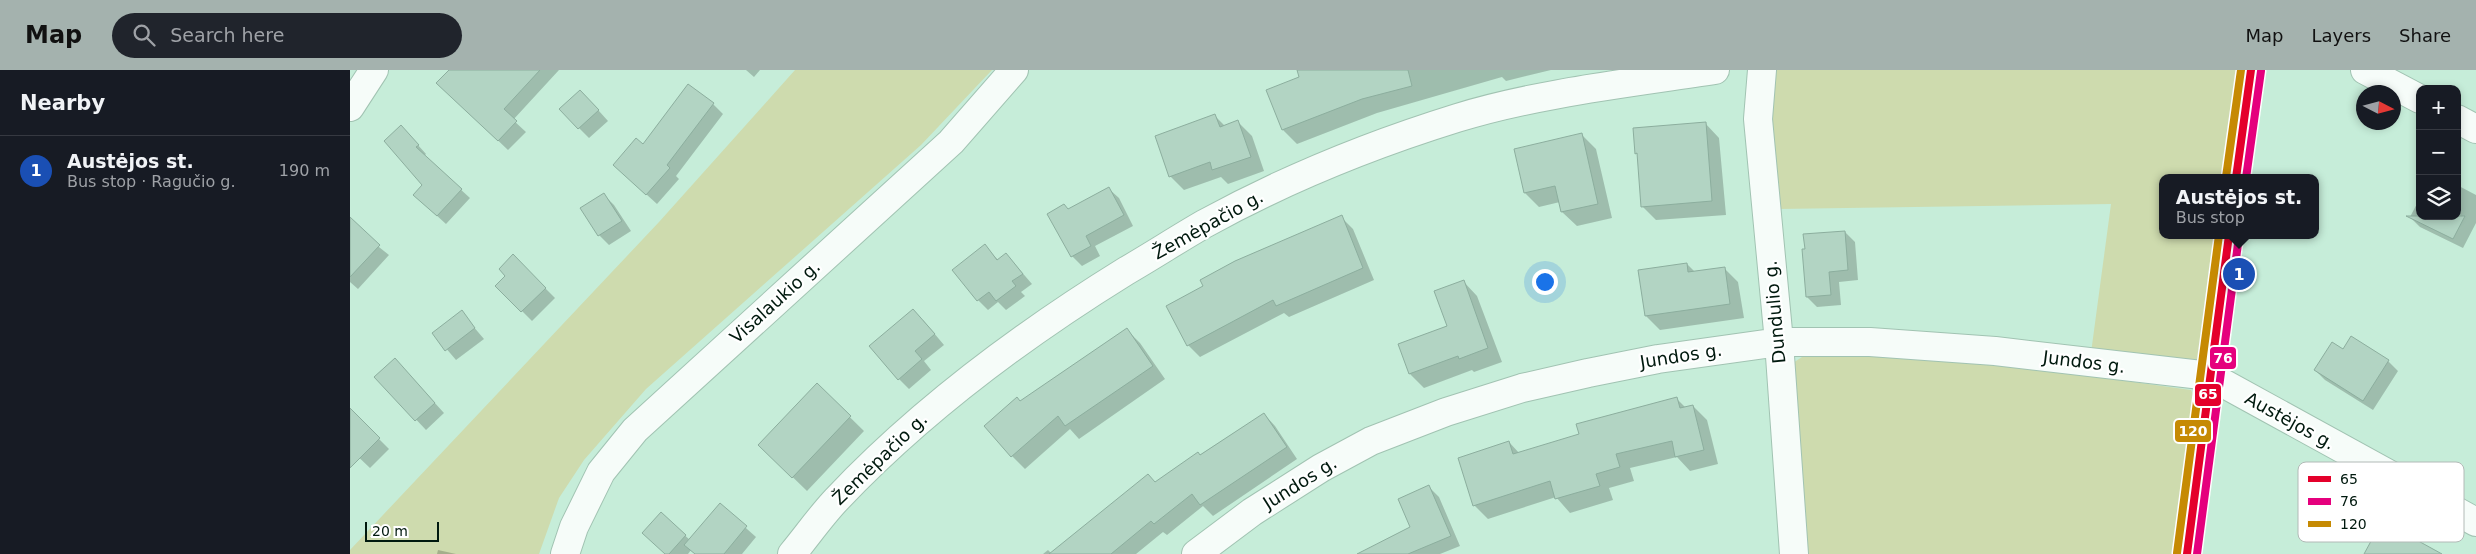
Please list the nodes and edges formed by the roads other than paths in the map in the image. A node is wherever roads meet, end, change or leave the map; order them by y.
1 (374, 70) edge
2 (1014, 70) edge
3 (1715, 70) edge
4 (1762, 70) edge
5 (2251, 70) edge
6 (2365, 70) edge
7 (2416, 97) edge
8 (350, 107) edge
9 (2461, 121) edge
10 (2476, 129) edge
11 (2237, 174) edge
12 (2228, 239) edge
13 (1779, 342) junction
14 (2210, 376) junction
15 (2367, 462) edge
16 (2464, 515) edge
17 (2476, 522) edge
18 (566, 554) edge
19 (792, 554) edge
20 (1196, 554) edge
21 (1794, 554) edge
22 (2187, 554) edge

1 - 8 street
2 - 18 street, Visalaukio g.
3 - 19 street, Žemėpačio g.
4 - 13 street, Dundulio g.
5 - 11 street
6 - 7 street
9 - 10 street
12 - 14 street
13 - 14 street, Jundos g.
13 - 20 street, Jundos g.
13 - 21 street, Dundulio g.
14 - 15 street, Austėjos g.
14 - 22 street
16 - 17 street, Austėjos g.

